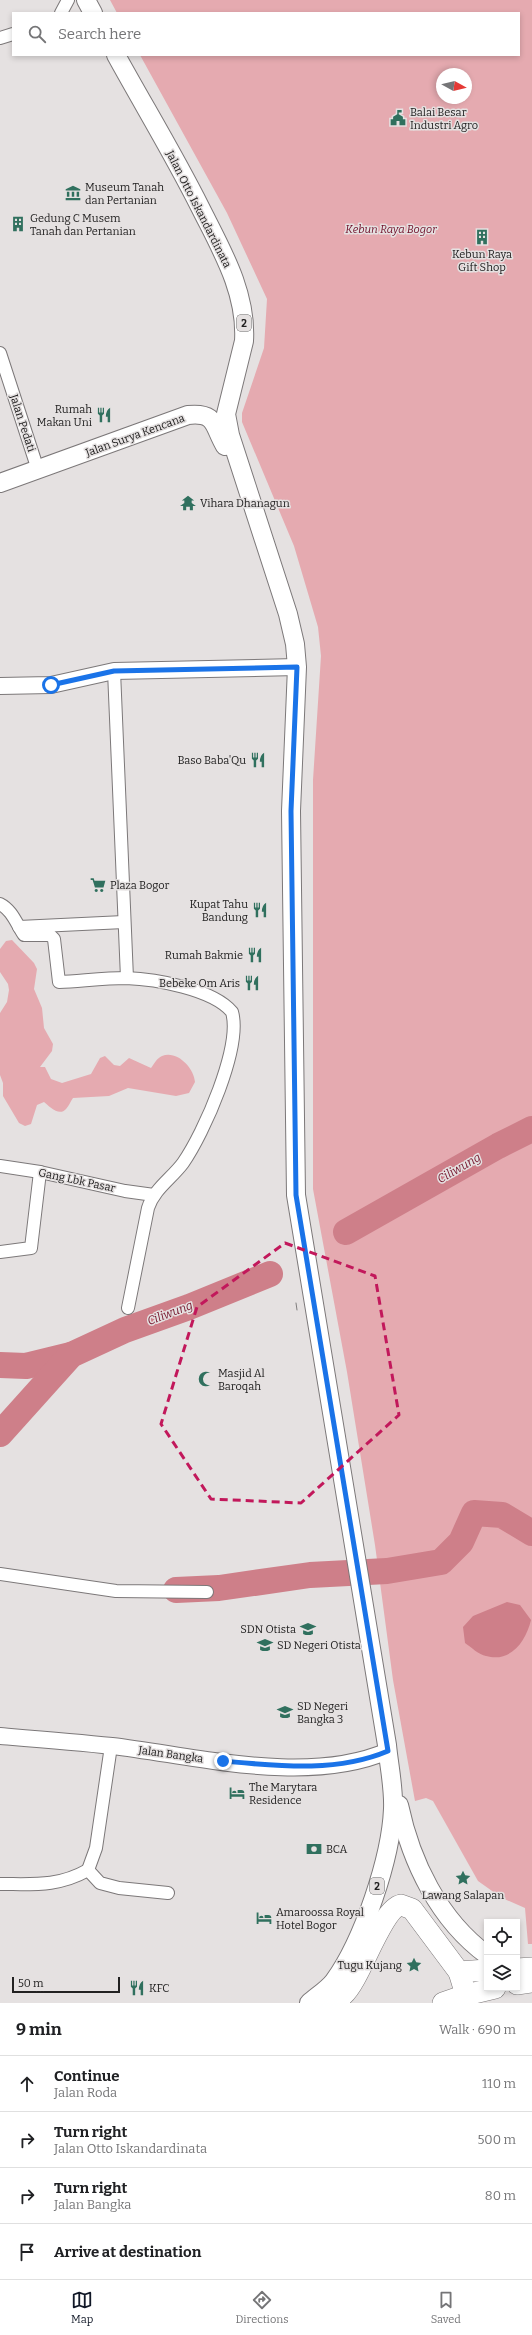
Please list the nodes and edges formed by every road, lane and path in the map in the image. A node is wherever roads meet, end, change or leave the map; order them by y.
1 (68, 0) edge
2 (62, 12) edge
3 (12, 34) edge
4 (0, 38) edge
5 (117, 56) edge
6 (0, 353) edge
7 (38, 470) junction
8 (242, 473) junction
9 (0, 483) edge
10 (297, 667) junction
11 (114, 671) junction
12 (0, 686) edge
13 (0, 904) edge
14 (124, 922) junction
15 (19, 927) junction
16 (127, 978) junction
17 (0, 1166) edge
18 (40, 1172) junction
19 (154, 1195) junction
20 (0, 1252) edge
21 (128, 1308) dead end
22 (0, 1574) edge
23 (207, 1592) dead end
24 (0, 1736) edge
25 (111, 1746) junction
26 (387, 1748) junction
27 (88, 1870) junction
28 (0, 1884) edge
29 (168, 1893) dead end
30 (484, 1953) edge
31 (520, 1963) edge
32 (532, 1964) edge
33 (532, 1968) edge
34 (520, 1969) edge
35 (484, 1970) edge
36 (459, 1972) junction
37 (532, 1982) edge
38 (520, 1984) edge
39 (484, 1990) edge
40 (466, 1994) junction
41 (309, 2003) edge
42 (322, 2003) edge
43 (443, 2003) edge

1 - 2 street
3 - 4 street
5 - 8 main road, Jalan Otto Iskandardinata / 2
6 - 7 street, Jalan Pedati
7 - 8 main road, Jalan Surya Kencana
7 - 9 main road, Jalan Surya Kencana
8 - 10 main road, Jalan Otto Iskandardinata / 2
10 - 11 street
10 - 26 main road, Jalan Otto Iskandardinata / 2
11 - 12 street
11 - 14 street
13 - 15 street
14 - 15 street
14 - 16 street
15 - 16 street
16 - 19 street
17 - 18 street, Gang Lbk Pasar
18 - 19 street, Gang Lbk Pasar
18 - 20 street
19 - 21 street
22 - 23 street
24 - 25 street, Jalan Bangka
25 - 26 street, Jalan Bangka
25 - 27 street
26 - 30 main road, Jalan Otto Iskandardinata / 2
26 - 41 main road, Jalan Otto Iskandardinata / 2
27 - 28 street
27 - 29 street
31 - 32 main road
33 - 34 highway
35 - 36 highway
36 - 40 highway
36 - 42 highway
37 - 38 highway
39 - 40 highway
40 - 43 highway

